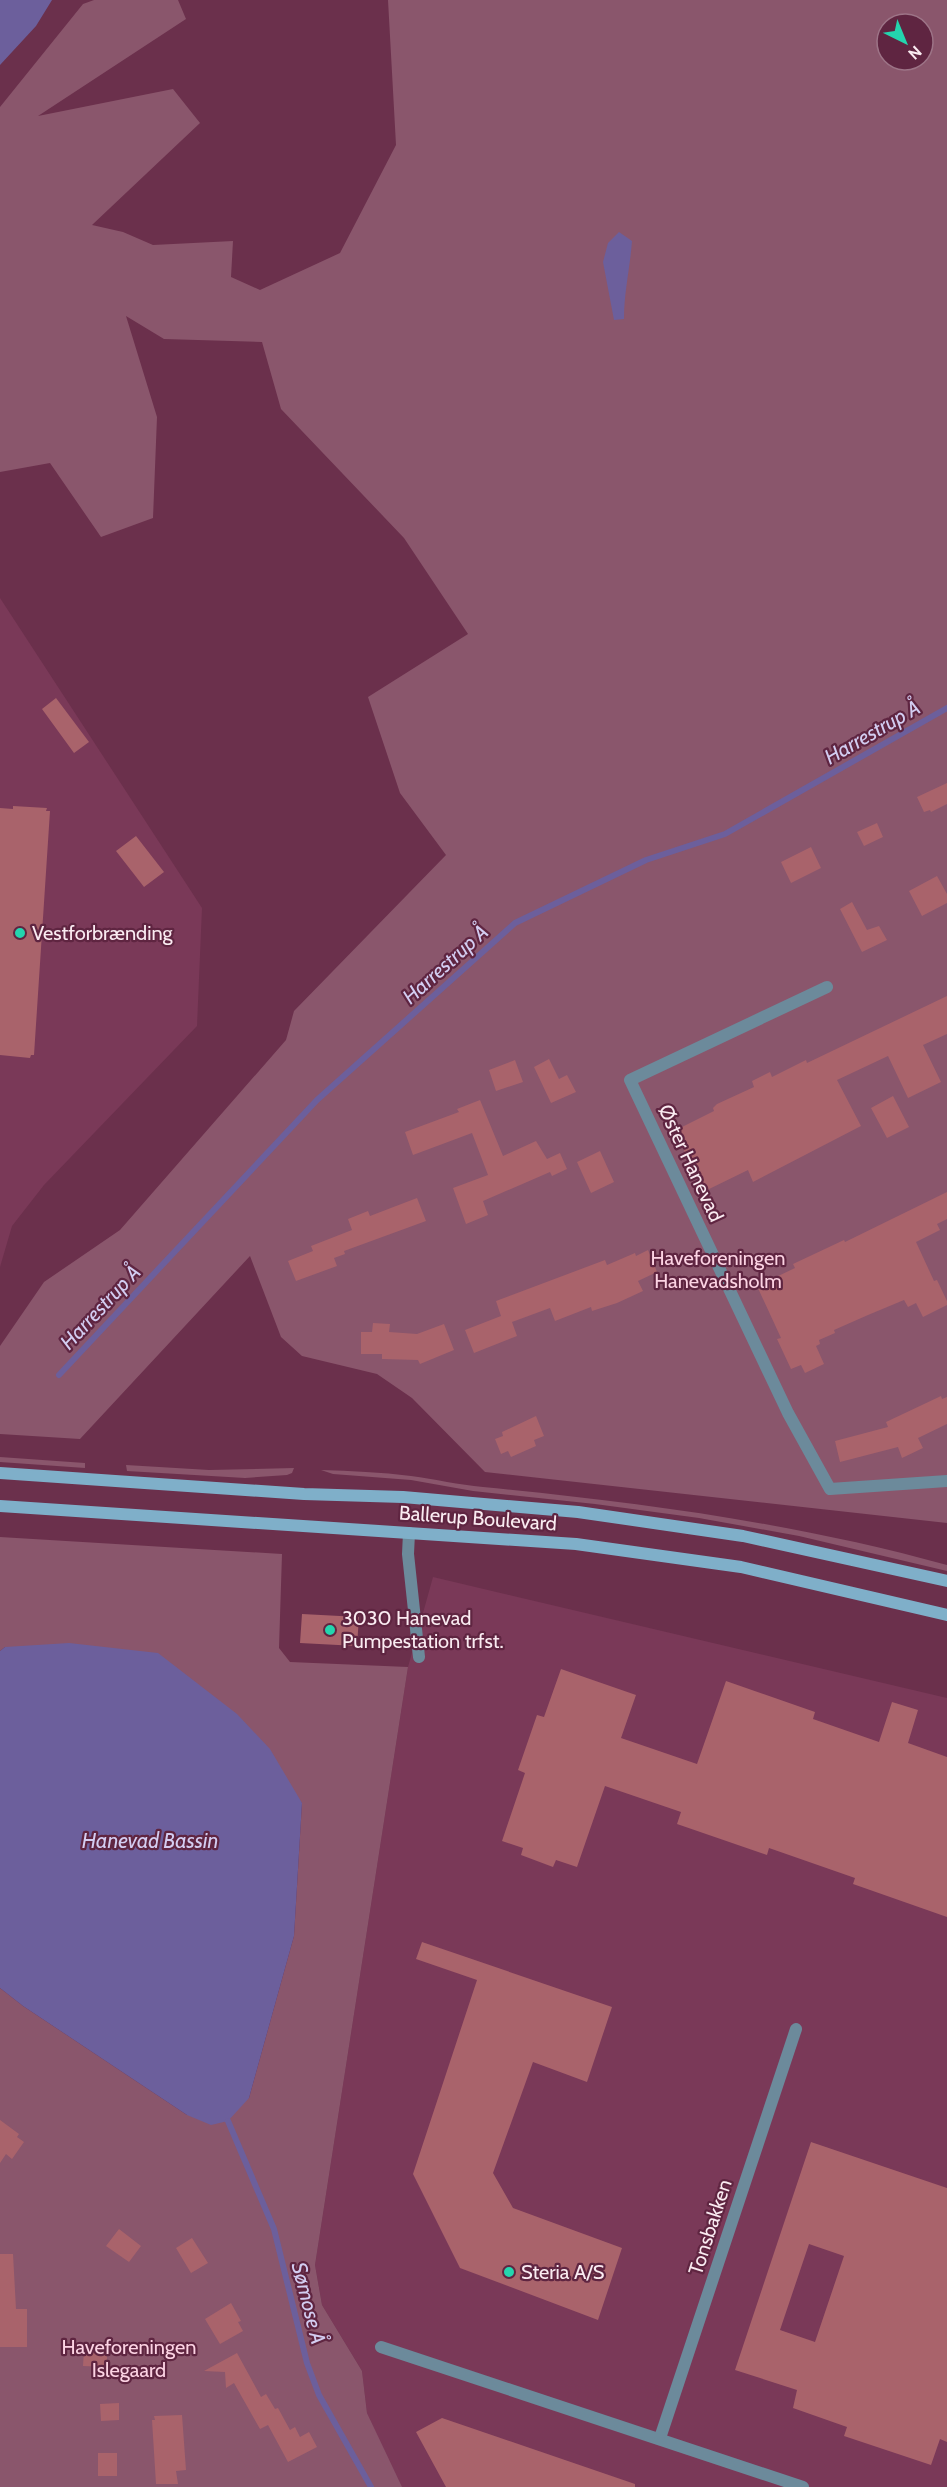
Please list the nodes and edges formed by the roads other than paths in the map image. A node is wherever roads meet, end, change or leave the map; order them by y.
1 (827, 987) dead end
2 (0, 1473) edge
3 (947, 1480) edge
4 (0, 1506) edge
5 (409, 1533) junction
6 (947, 1581) edge
7 (947, 1615) edge
8 (419, 1657) dead end
9 (796, 2029) dead end
10 (381, 2347) dead end
11 (660, 2438) junction
12 (802, 2487) edge

1 - 3 street, Øster Hanevad
2 - 6 street, Ballerup Boulevard
4 - 5 street, Ballerup Boulevard
5 - 7 street, Ballerup Boulevard
5 - 8 street
9 - 11 street, Tonsbakken
10 - 11 street
11 - 12 street

